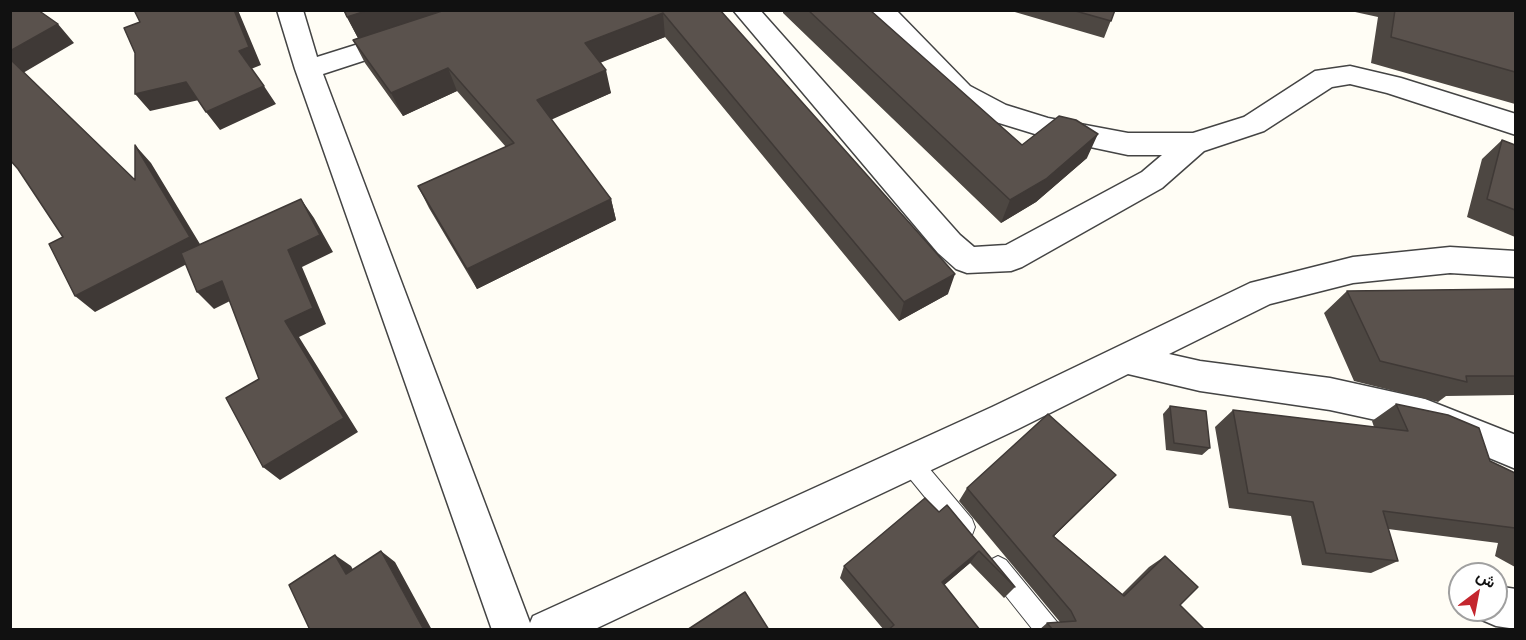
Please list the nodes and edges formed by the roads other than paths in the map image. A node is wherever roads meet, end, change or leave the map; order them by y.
1 (290, 10) edge
2 (745, 10) edge
3 (881, 10) edge
4 (428, 31) edge
5 (308, 69) junction
6 (1515, 125) edge
7 (1194, 144) junction
8 (1515, 264) edge
9 (1125, 359) junction
10 (1515, 452) edge
11 (910, 462) junction
12 (512, 630) edge
13 (547, 630) edge
14 (1048, 630) edge

1 - 5 street
2 - 7 street
3 - 7 street
4 - 5 street
5 - 12 street
6 - 7 street
8 - 9 street
9 - 10 street
9 - 11 street
11 - 13 street
11 - 14 lane

